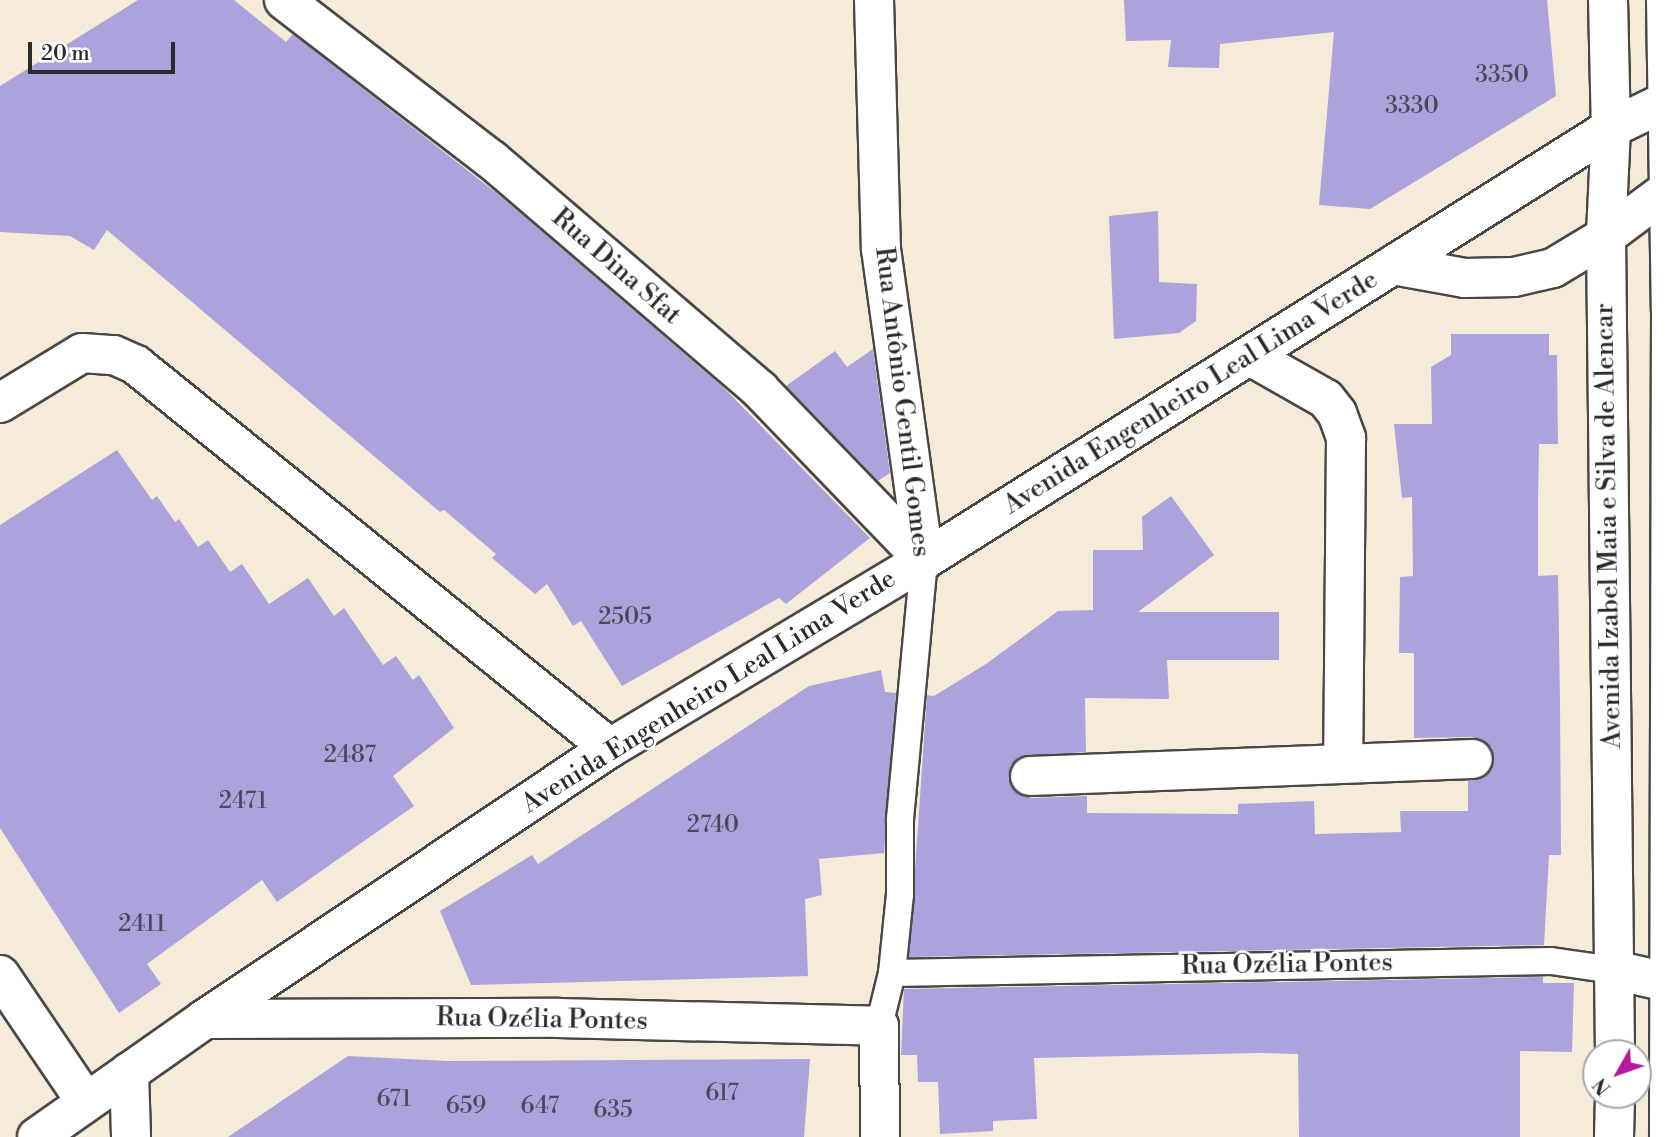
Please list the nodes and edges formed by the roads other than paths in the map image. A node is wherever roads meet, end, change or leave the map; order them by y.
1 (284, 0) edge
2 (874, 0) edge
3 (1608, 0) edge
4 (1666, 0) edge
5 (1669, 100) junction
6 (1611, 128) junction
7 (1668, 190) junction
8 (1606, 236) junction
9 (1393, 265) junction
10 (1675, 311) edge
11 (1250, 356) junction
12 (0, 403) edge
13 (924, 561) junction
14 (1674, 645) edge
15 (610, 748) junction
16 (1473, 759) dead end
17 (1343, 761) junction
18 (1030, 776) dead end
19 (1614, 970) junction
20 (892, 973) junction
21 (0, 975) edge
22 (1673, 984) edge
23 (205, 1019) junction
24 (878, 1026) junction
25 (1615, 1039) edge
26 (129, 1072) junction
27 (86, 1102) junction
28 (1615, 1109) edge
29 (37, 1137) edge
30 (131, 1137) edge
31 (880, 1137) edge
32 (1614, 1137) edge
33 (1669, 1137) edge

1 - 13 street, Rua Dina Sfat
2 - 13 street, Rua Antônio Gentil Gomes
3 - 6 street, Avenida Izabel Maia e Silva de Alencar
4 - 5 street
5 - 6 street, Avenida Engenheiro Leal Lima Verde
5 - 7 street
6 - 8 street, Avenida Izabel Maia e Silva de Alencar
6 - 9 street, Avenida Engenheiro Leal Lima Verde
7 - 8 street, Avenida Engenheiro Leal Lima Verde
7 - 10 street
8 - 9 street, Avenida Engenheiro Leal Lima Verde
8 - 19 street, Avenida Izabel Maia e Silva de Alencar
9 - 11 street, Avenida Engenheiro Leal Lima Verde
10 - 14 street
11 - 13 street, Avenida Engenheiro Leal Lima Verde
11 - 17 street
12 - 15 street
13 - 15 street, Avenida Engenheiro Leal Lima Verde
13 - 20 lane, Rua Antônio Gentil Gomes
14 - 22 street
15 - 23 street, Avenida Engenheiro Leal Lima Verde
16 - 17 street
17 - 18 street
19 - 20 lane, Rua Ozélia Pontes
19 - 22 street, Rua Ozélia Pontes
19 - 25 street, Avenida Izabel Maia e Silva de Alencar
20 - 24 lane, Rua Antônio Gentil Gomes
21 - 27 street
22 - 33 street
23 - 24 street, Rua Ozélia Pontes
23 - 26 street, Avenida Engenheiro Leal Lima Verde
24 - 31 street, Rua Antônio Gentil Gomes
26 - 27 street, Avenida Engenheiro Leal Lima Verde
26 - 30 street
27 - 29 street, Avenida Engenheiro Leal Lima Verde
28 - 32 street

